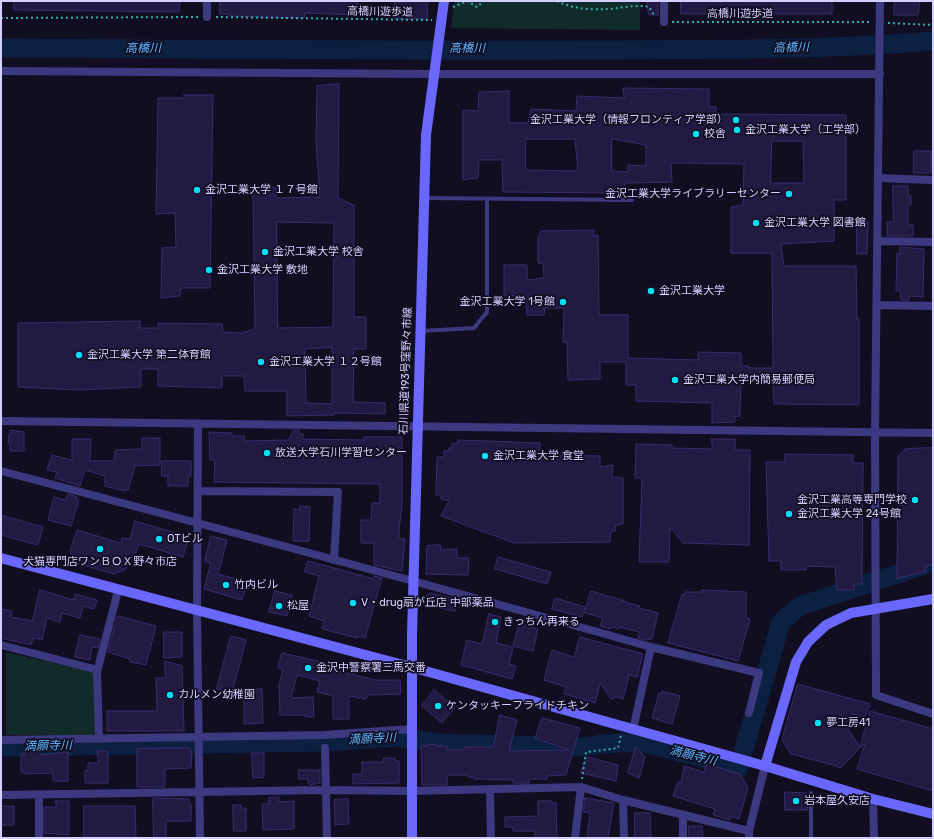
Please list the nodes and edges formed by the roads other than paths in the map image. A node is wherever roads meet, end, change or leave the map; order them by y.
1 (207, 1) edge
2 (444, 1) edge
3 (664, 1) edge
4 (880, 1) edge
5 (207, 17) road end
6 (664, 22) road end
7 (1, 71) edge
8 (433, 72) junction
9 (880, 74) junction
10 (878, 178) junction
11 (933, 180) edge
12 (424, 198) junction
13 (487, 199) junction
14 (632, 200) dead end
15 (877, 241) junction
16 (933, 242) edge
17 (877, 305) junction
18 (933, 306) edge
19 (420, 331) junction
20 (1, 421) edge
21 (198, 424) junction
22 (417, 428) junction
23 (874, 432) junction
24 (933, 433) edge
25 (1, 470) edge
26 (199, 491) junction
27 (197, 524) junction
28 (1, 558) edge
29 (334, 560) junction
30 (414, 580) junction
31 (118, 591) junction
32 (933, 599) edge
33 (876, 610) junction
34 (197, 611) junction
35 (1, 645) edge
36 (652, 647) junction
37 (412, 667) junction
38 (97, 672) junction
39 (749, 713) dead end
40 (933, 714) edge
41 (633, 730) junction
42 (412, 735) junction
43 (99, 738) junction
44 (1, 740) edge
45 (198, 742) junction
46 (325, 748) dead end
47 (765, 766) junction
48 (581, 787) junction
49 (490, 789) junction
50 (326, 790) junction
51 (412, 790) junction
52 (199, 793) junction
53 (811, 793) dead end
54 (1, 795) edge
55 (38, 795) junction
56 (873, 799) junction
57 (623, 800) junction
58 (933, 814) edge
59 (683, 815) junction
60 (749, 834) edge
61 (39, 838) edge
62 (200, 838) edge
63 (326, 838) edge
64 (412, 838) edge
65 (491, 838) edge
66 (575, 838) edge
67 (624, 838) edge
68 (683, 838) edge
69 (811, 838) edge
70 (874, 838) edge

1 - 5 street
2 - 8 street, 石川県道193号窪野々市線
3 - 6 street
4 - 9 street
7 - 8 street
8 - 9 street
8 - 12 street, 石川県道193号窪野々市線
9 - 10 street
10 - 11 street
10 - 15 street
12 - 13 lane
12 - 19 street, 石川県道193号窪野々市線
13 - 14 lane
13 - 19 lane
15 - 16 street
15 - 17 street
17 - 18 street
17 - 23 street
19 - 22 street, 石川県道193号窪野々市線
20 - 21 street
21 - 22 street
21 - 26 street
22 - 23 street
22 - 30 street, 石川県道193号窪野々市線
23 - 24 street
23 - 33 street
25 - 27 street
26 - 27 street
26 - 29 street
27 - 29 street
27 - 34 street
28 - 31 street
29 - 30 street
30 - 36 street
30 - 37 street, 石川県道193号窪野々市線
31 - 34 street
31 - 38 street
32 - 33 street
33 - 40 street
33 - 47 street
34 - 37 street
34 - 45 street
35 - 38 street
36 - 39 street
36 - 41 street
37 - 41 street
37 - 42 street, 石川県道193号窪野々市線
38 - 43 street
41 - 47 street
42 - 45 street
42 - 51 street, 石川県道193号窪野々市線
43 - 44 street
43 - 45 street
45 - 52 street
46 - 50 street
47 - 56 street
47 - 60 street
48 - 49 street
48 - 57 street
48 - 66 street
49 - 51 street
49 - 65 street
50 - 51 street
50 - 52 street
50 - 63 street
51 - 64 street, 石川県道193号窪野々市線
52 - 55 street
52 - 62 street
53 - 69 lane
54 - 55 street
55 - 61 street
56 - 58 street
56 - 70 street
57 - 59 street
57 - 67 street
59 - 60 street
59 - 68 street

